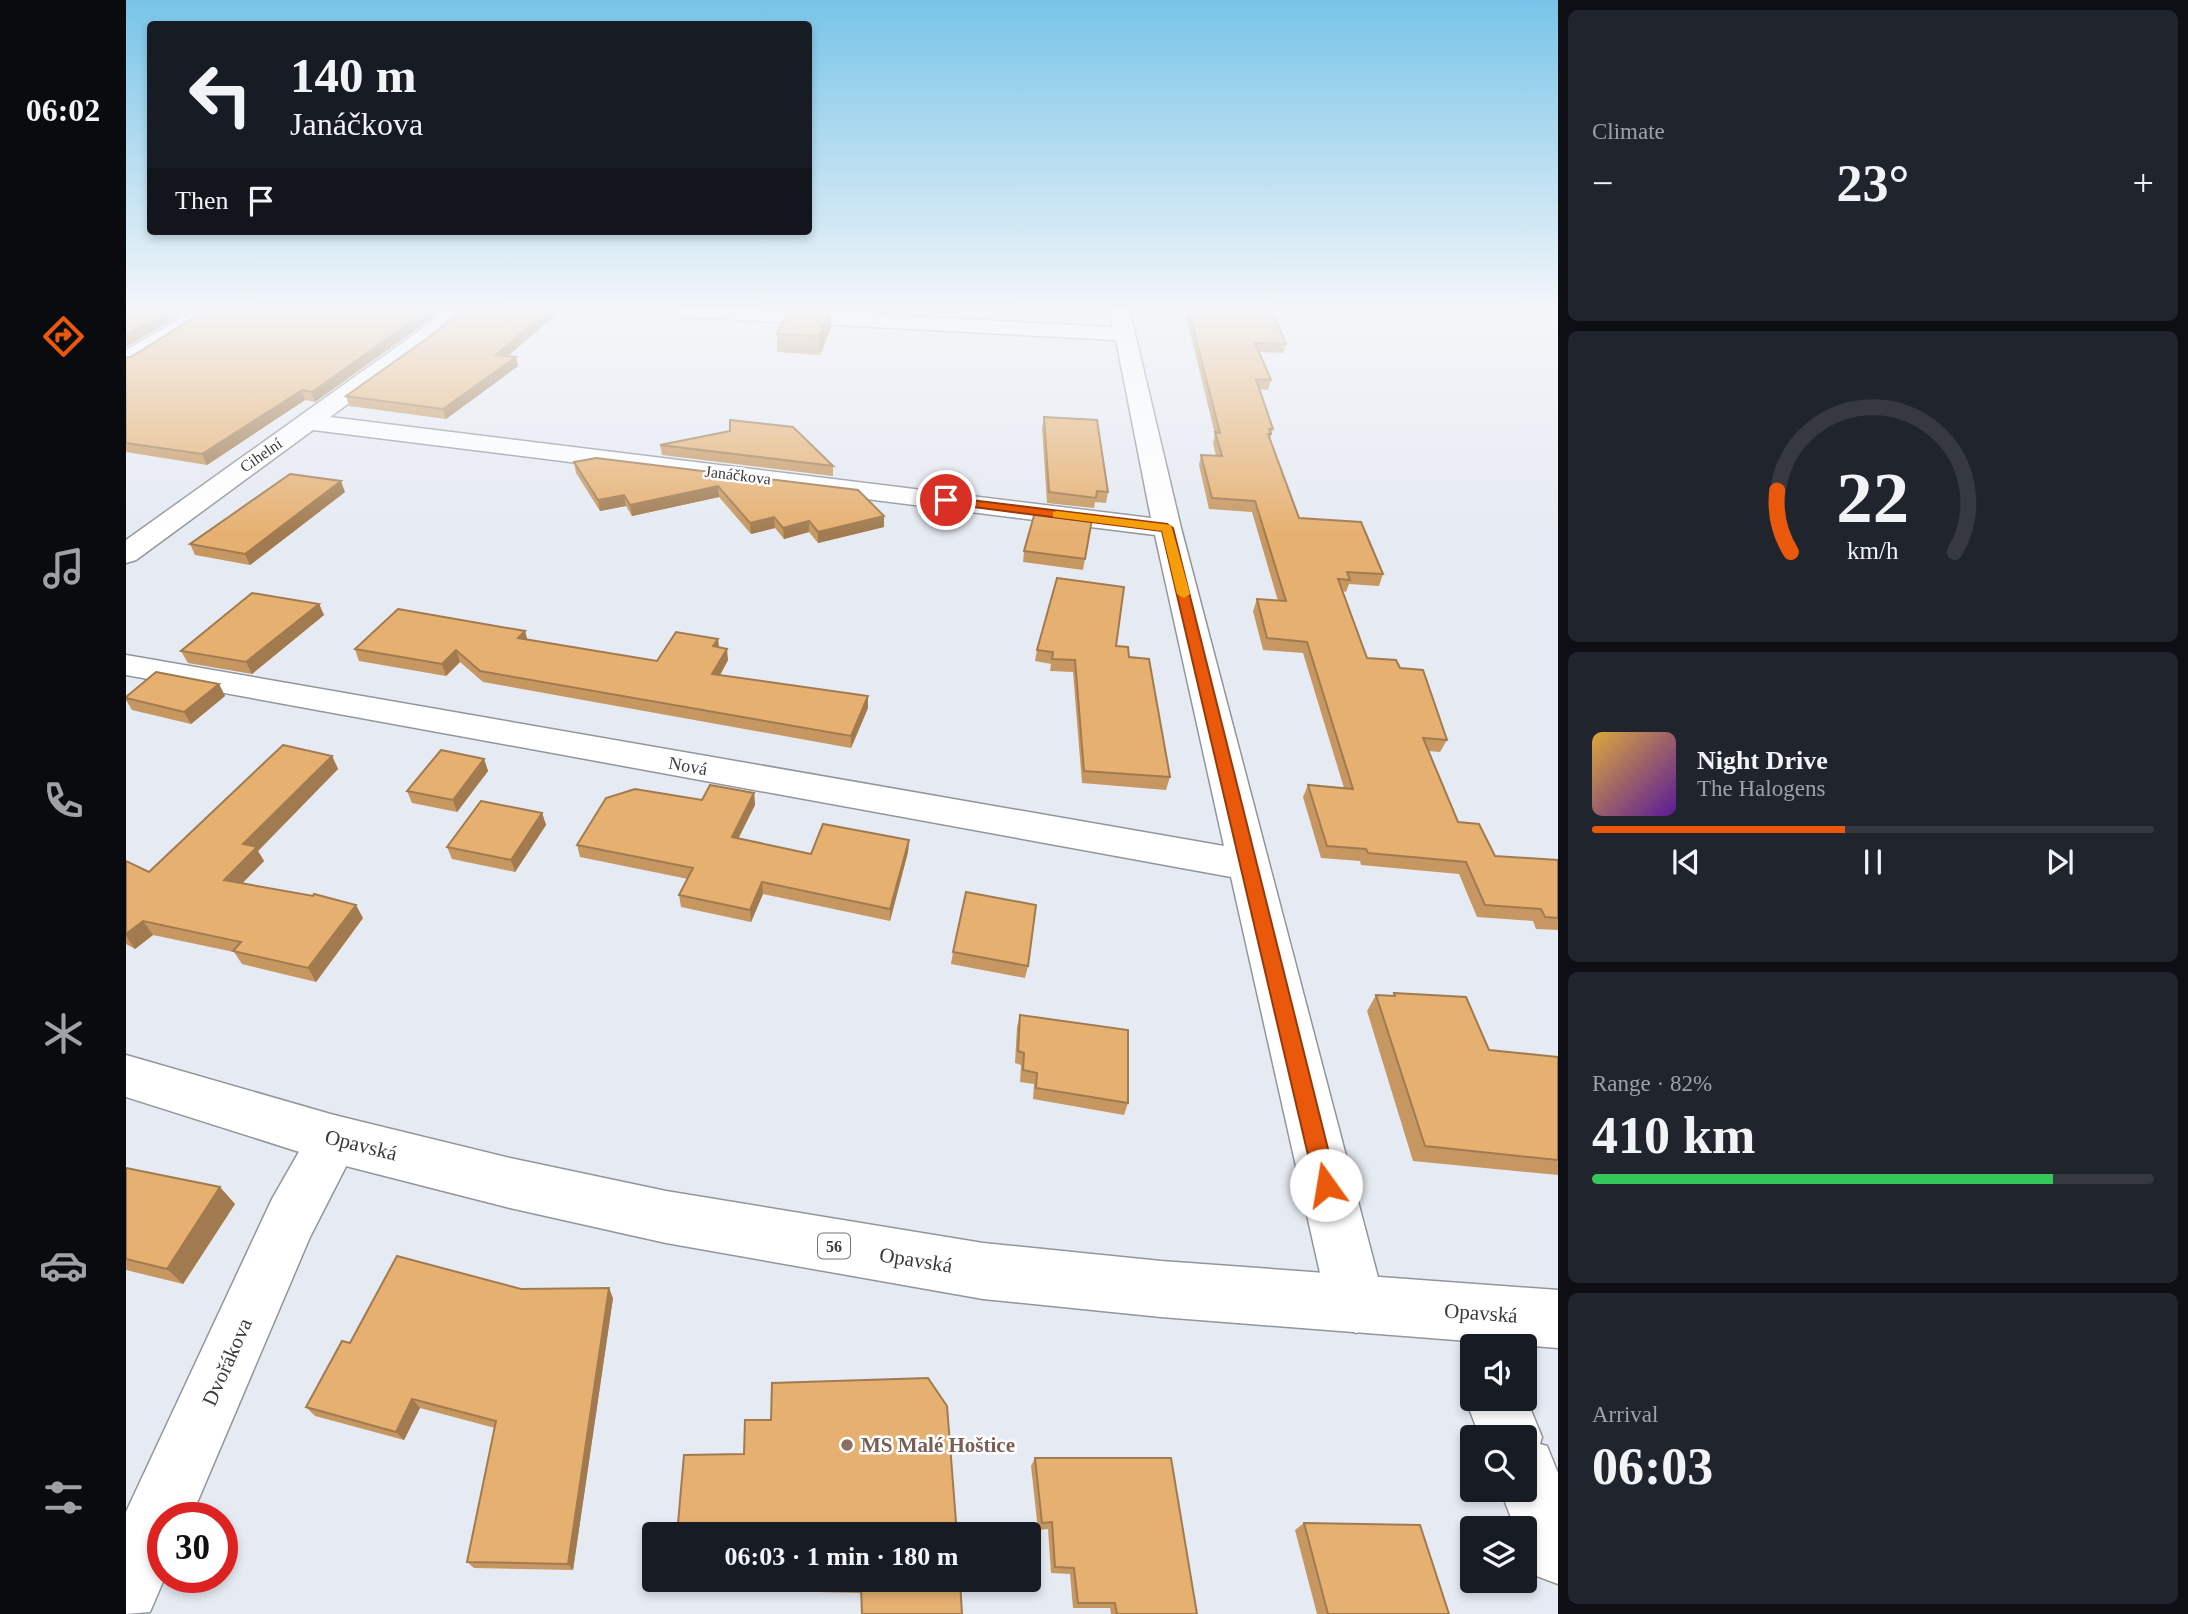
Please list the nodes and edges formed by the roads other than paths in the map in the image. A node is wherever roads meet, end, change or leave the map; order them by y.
1 (364, 383) edge
2 (1136, 383) edge
3 (309, 422) junction
4 (1167, 528) junction
5 (126, 554) edge
6 (126, 665) edge
7 (1250, 865) junction
8 (126, 1076) edge
9 (334, 1139) junction
10 (1356, 1304) junction
11 (1558, 1319) edge
12 (1467, 1329) edge
13 (1537, 1500) edge
14 (1558, 1551) edge
15 (126, 1588) edge

1 - 3 street, Cihelní
2 - 4 street
3 - 4 street, Janáčkova
3 - 5 street, Cihelní
4 - 7 street
6 - 7 street, Nová
7 - 10 street
8 - 9 street, Opavská / 56
9 - 10 street, Opavská / 56
9 - 15 street, Dvořákova
10 - 12 street, Opavská / 56
11 - 12 street, Opavská / 56
13 - 14 street

